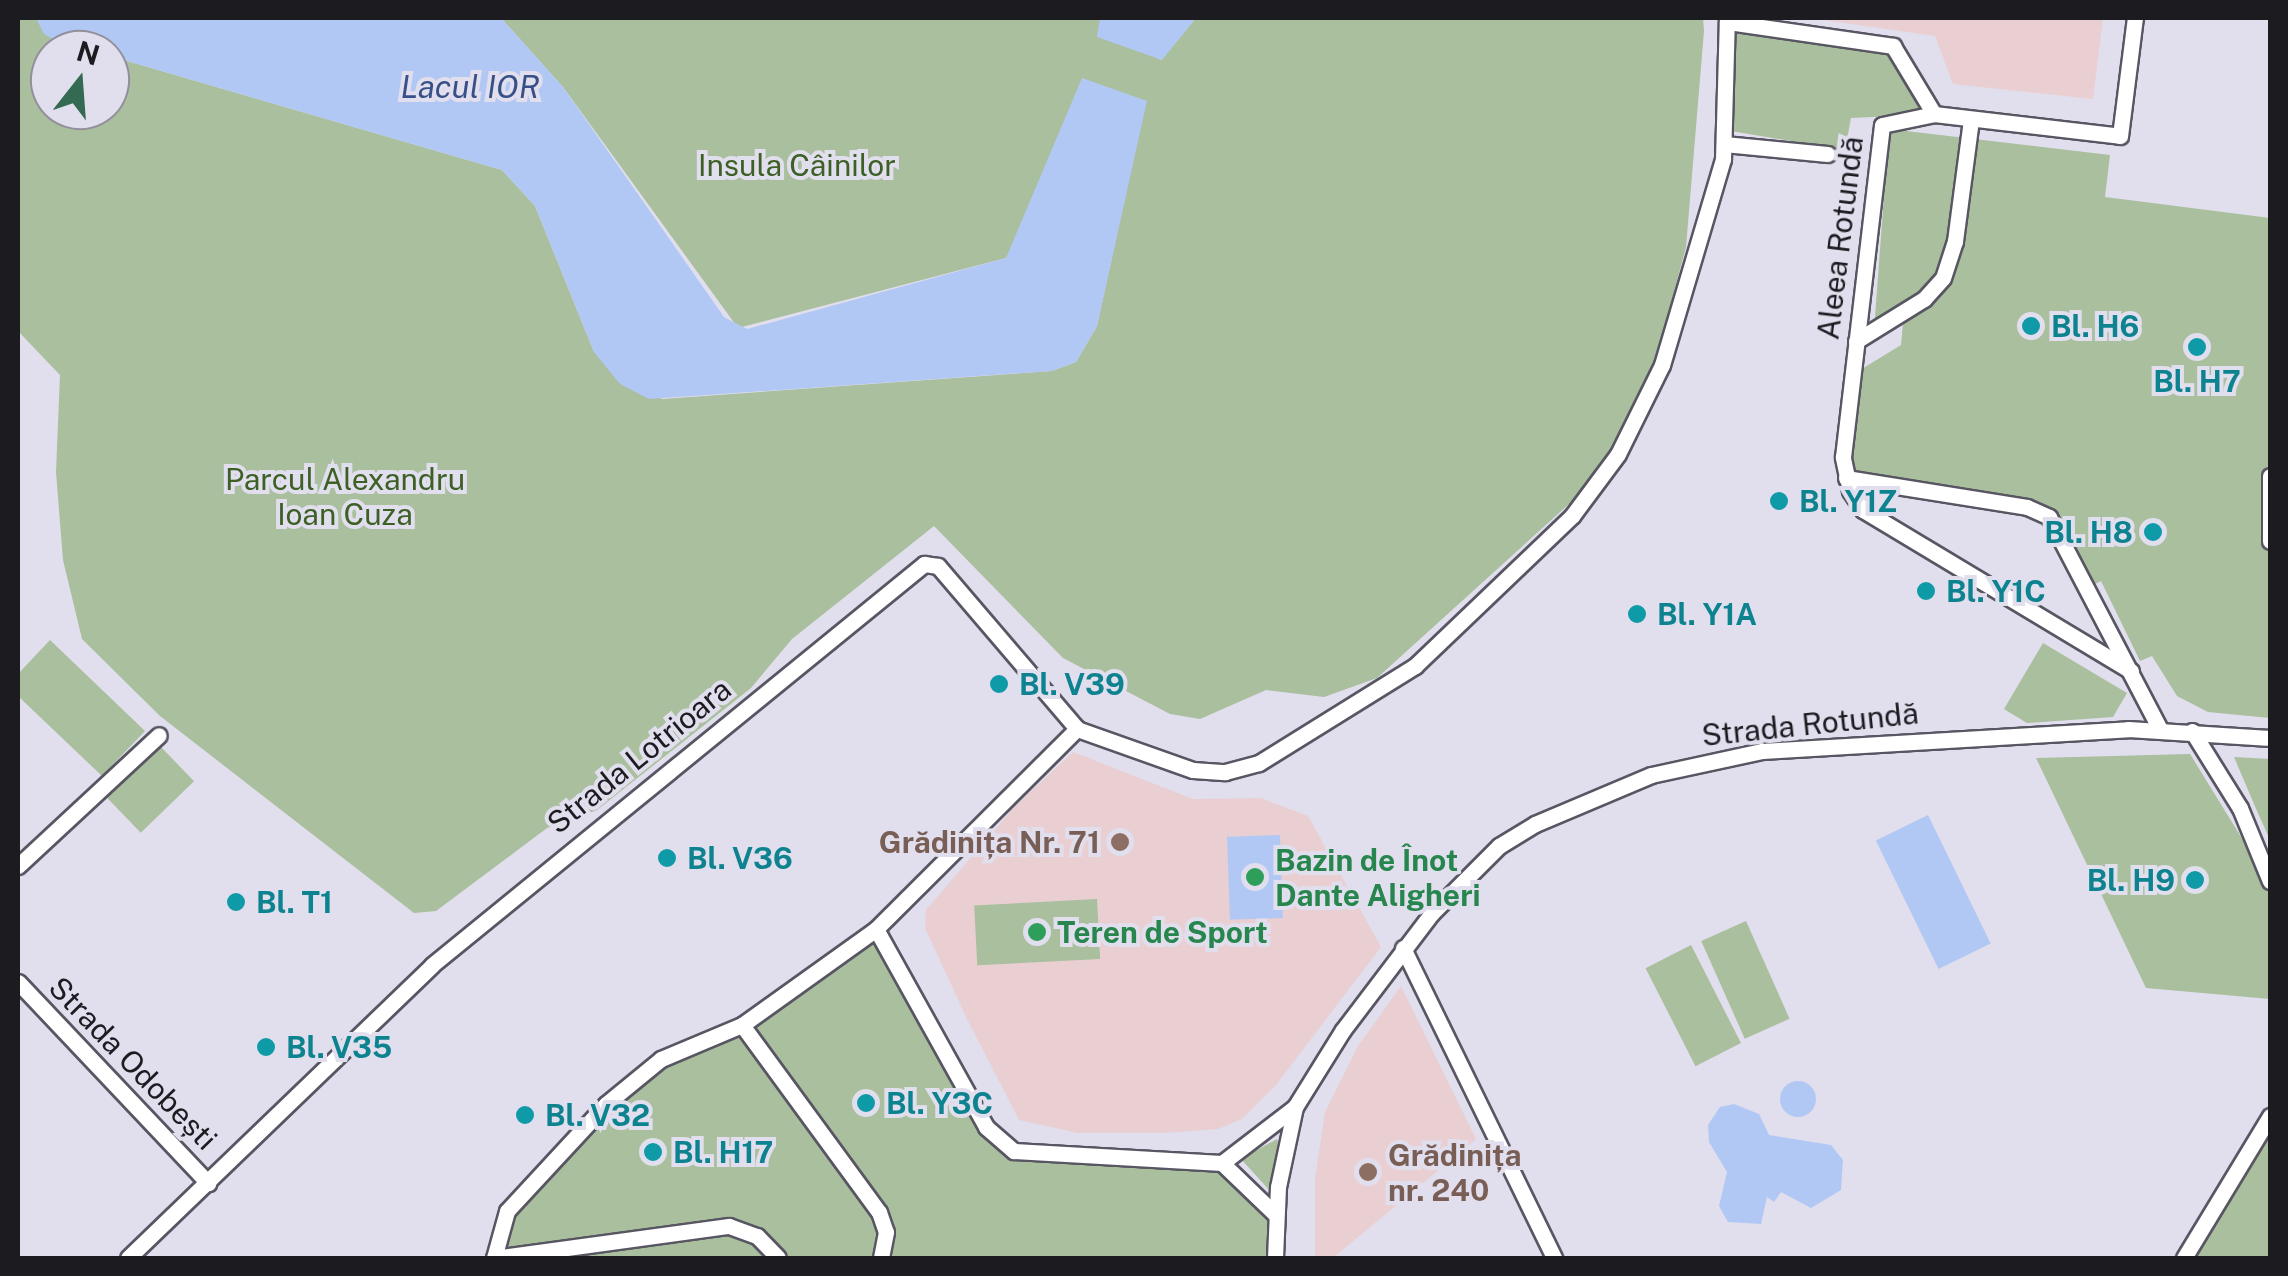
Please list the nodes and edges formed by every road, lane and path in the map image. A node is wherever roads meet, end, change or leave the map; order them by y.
1 (2135, 18) edge
2 (1727, 20) edge
3 (1934, 114) junction
4 (1971, 119) junction
5 (1724, 144) junction
6 (1828, 154) dead end
7 (1856, 341) junction
8 (2270, 476) edge
9 (1846, 478) junction
10 (2270, 541) edge
11 (2130, 671) junction
12 (1077, 729) junction
13 (2160, 729) junction
14 (2192, 731) junction
15 (159, 735) dead end
16 (2270, 738) edge
17 (18, 866) edge
18 (2270, 880) edge
19 (876, 929) junction
20 (1403, 948) junction
21 (18, 982) edge
22 (742, 1025) junction
23 (1295, 1107) junction
24 (2270, 1116) edge
25 (1222, 1162) junction
26 (208, 1182) junction
27 (1275, 1214) junction
28 (128, 1258) edge
29 (494, 1258) edge
30 (778, 1258) edge
31 (882, 1258) edge
32 (1275, 1258) edge
33 (1554, 1258) edge
34 (2184, 1258) edge

1 - 4 street, Aleea Rotundă
2 - 3 street
2 - 5 street, Strada Lotrioara
3 - 4 street, Aleea Rotundă
3 - 7 street, Aleea Rotundă
4 - 7 street
5 - 6 street
5 - 12 street, Strada Lotrioara
7 - 9 street, Aleea Rotundă
8 - 10 street
9 - 11 street
9 - 11 street
11 - 13 street
12 - 19 street
12 - 26 street, Strada Lotrioara
13 - 14 street, Strada Rotundă
13 - 20 street, Strada Rotundă
14 - 16 street, Strada Rotundă
14 - 18 street
15 - 17 street
19 - 22 street
19 - 25 street
20 - 23 street, Strada Rotundă
20 - 33 street
21 - 26 street, Strada Odobești
22 - 29 street
22 - 31 street
23 - 25 street
23 - 27 street, Strada Rotundă
24 - 34 street
25 - 27 street
26 - 28 street, Strada Lotrioara
27 - 32 street, Strada Rotundă
29 - 30 street

